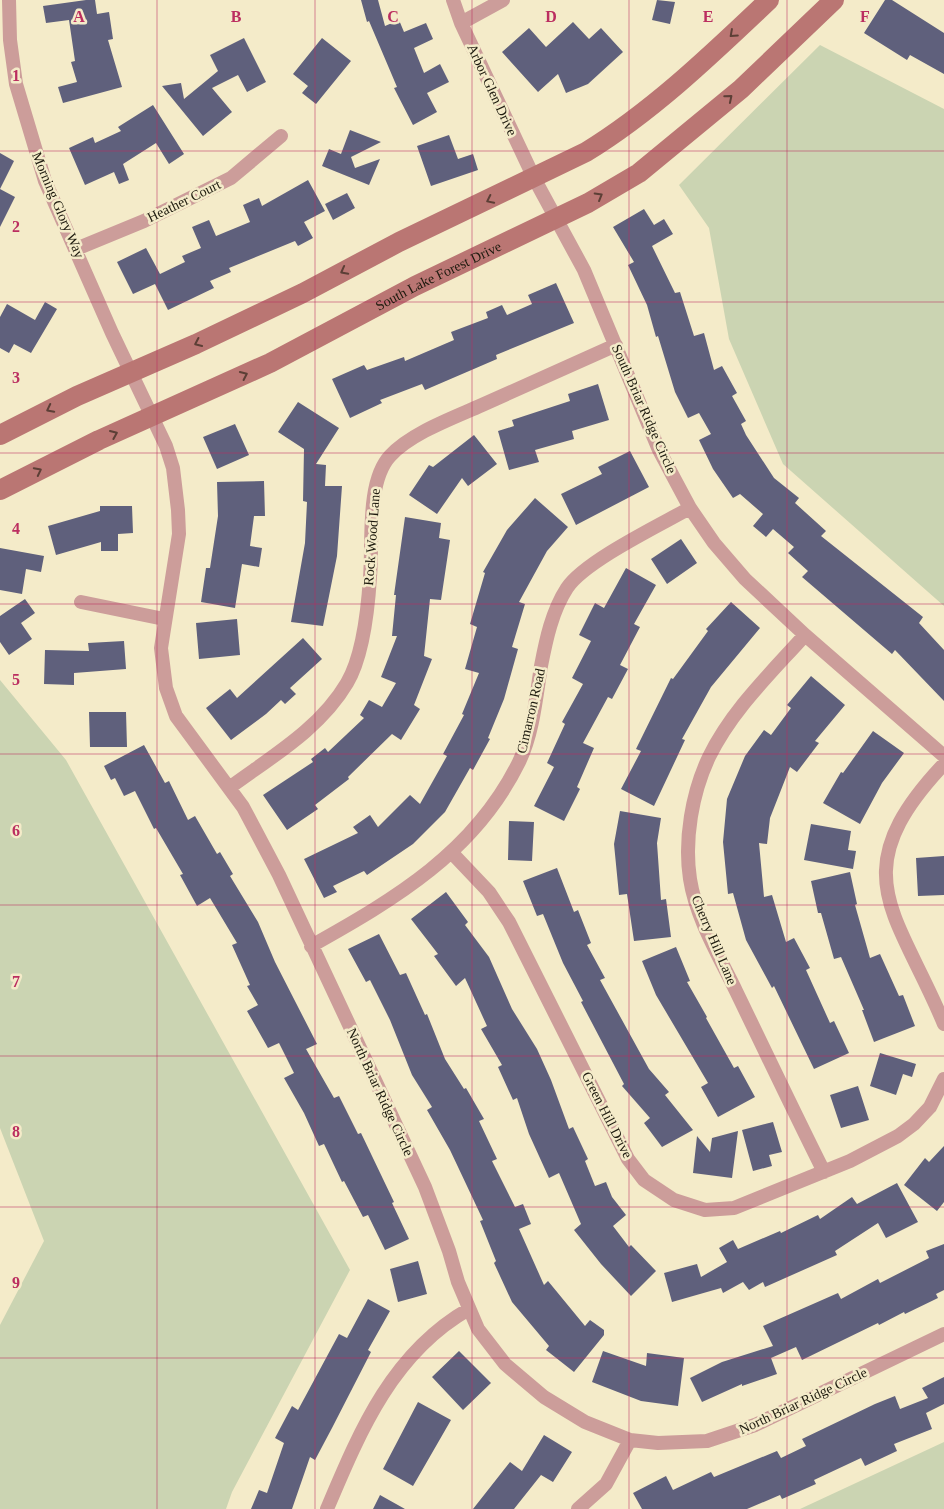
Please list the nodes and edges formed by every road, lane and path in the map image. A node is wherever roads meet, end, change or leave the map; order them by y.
1 (9, 0) edge
2 (453, 0) edge
3 (503, 0) edge
4 (769, 0) edge
5 (834, 0) edge
6 (461, 23) junction
7 (5, 41) edge
8 (281, 136) dead end
9 (534, 178) junction
10 (556, 218) junction
11 (76, 249) junction
12 (616, 345) junction
13 (130, 372) junction
14 (152, 418) junction
15 (0, 435) edge
16 (0, 490) edge
17 (690, 508) junction
18 (80, 602) dead end
19 (164, 619) junction
20 (805, 635) junction
21 (944, 756) edge
22 (944, 764) edge
23 (229, 788) junction
24 (452, 852) junction
25 (311, 946) junction
26 (944, 1024) edge
27 (944, 1080) edge
28 (824, 1172) junction
29 (469, 1309) junction
30 (944, 1334) edge
31 (630, 1440) junction
32 (327, 1509) edge
33 (578, 1509) edge

1 - 7 street, Morning Glory Way
2 - 6 street, Arbor Glen Drive
3 - 6 street
4 -> 9 main road
10 -> 5 main road, South Lake Forest Drive
6 - 9 street, Arbor Glen Drive
7 - 11 street, Morning Glory Way
8 - 11 street, Heather Court
9 - 10 street, South Briar Ridge Circle
9 -> 13 main road
10 - 12 street, South Briar Ridge Circle
14 -> 10 main road, South Lake Forest Drive
11 - 13 street, Morning Glory Way
12 - 17 street, South Briar Ridge Circle
12 - 23 street, Rock Wood Lane
13 - 14 street, North Briar Ridge Circle
13 -> 15 main road
16 -> 14 main road, South Lake Forest Drive
14 - 19 street, North Briar Ridge Circle
17 - 20 street, South Briar Ridge Circle
17 - 24 street, Cimarron Road
18 - 19 street
19 - 23 street, North Briar Ridge Circle
20 - 21 street, South Briar Ridge Circle
20 - 28 street, Cherry Hill Lane
22 - 26 street
23 - 25 street, North Briar Ridge Circle
24 - 25 street, Cimarron Road
24 - 28 street, Green Hill Drive
25 - 29 street, North Briar Ridge Circle
27 - 28 street, Green Hill Drive
29 - 31 street, North Briar Ridge Circle
29 - 32 street
30 - 31 street, North Briar Ridge Circle
31 - 33 street

